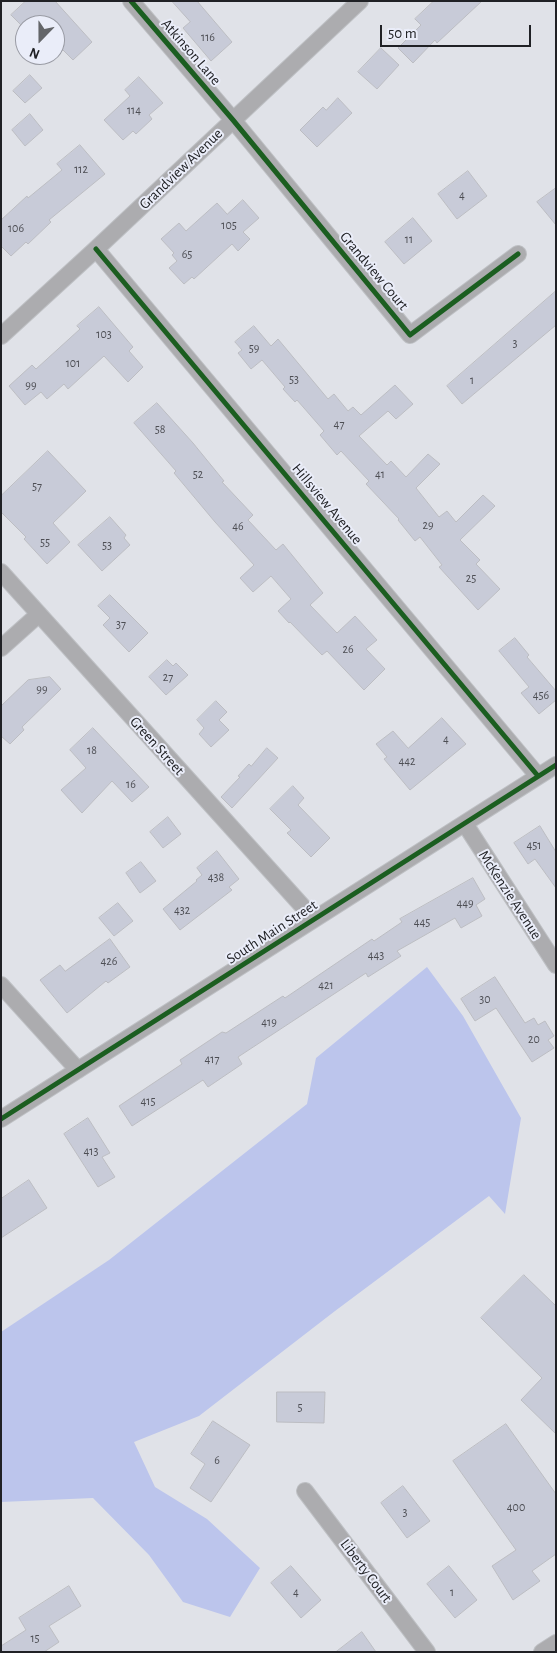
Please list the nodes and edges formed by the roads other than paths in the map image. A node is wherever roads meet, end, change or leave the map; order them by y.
1 (131, 1) edge
2 (360, 1) edge
3 (233, 120) junction
4 (96, 249) junction
5 (518, 254) dead end
6 (1, 336) edge
7 (1, 572) edge
8 (39, 614) junction
9 (1, 648) edge
10 (556, 765) edge
11 (538, 776) junction
12 (465, 824) junction
13 (314, 919) junction
14 (556, 965) edge
15 (1, 985) edge
16 (78, 1070) junction
17 (1, 1119) edge
18 (305, 1491) dead end
19 (556, 1643) edge
20 (426, 1652) edge
21 (542, 1652) edge

1 - 3 street, Atkinson Lane
2 - 3 street, Grandview Avenue
3 - 4 street, Grandview Avenue
3 - 5 street, Grandview Court
4 - 6 street, Grandview Avenue
4 - 11 street, Hillsview Avenue
7 - 8 street, Green Street
8 - 9 street
8 - 13 street, Green Street
10 - 11 street, South Main Street
11 - 12 street, South Main Street
12 - 13 street, South Main Street
12 - 14 street, McKenzie Avenue
13 - 16 street, South Main Street
15 - 16 street
16 - 17 street, South Main Street
18 - 20 street, Liberty Court
19 - 21 street

